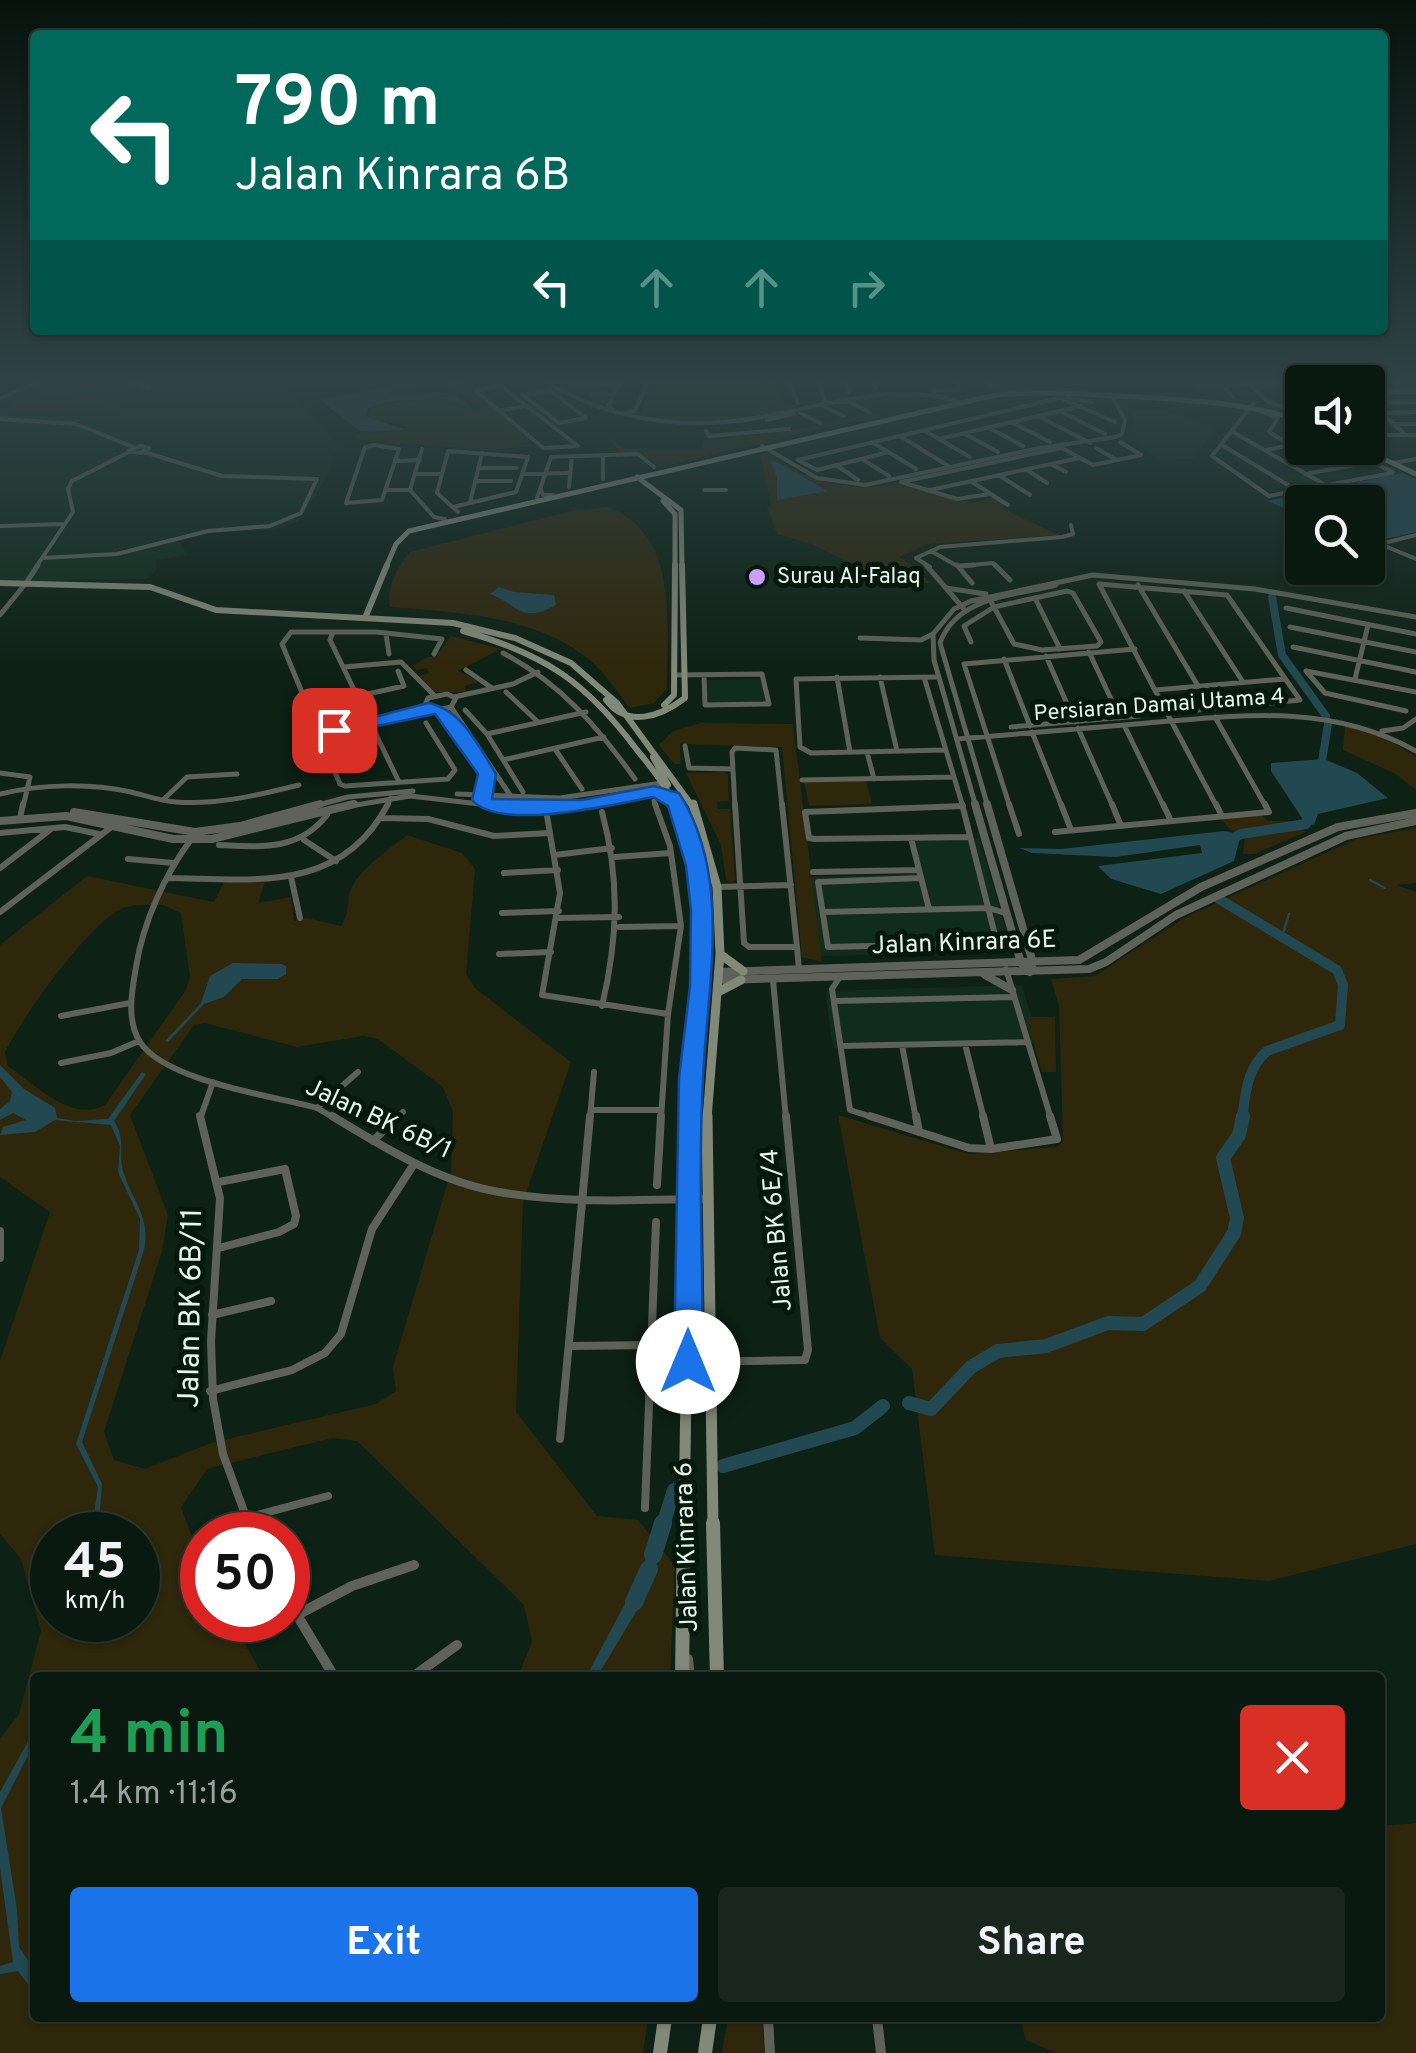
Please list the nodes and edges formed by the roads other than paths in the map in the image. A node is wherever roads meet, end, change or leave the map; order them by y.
1 (76, 478) edge
2 (279, 478) edge
3 (353, 478) edge
4 (390, 478) edge
5 (415, 478) edge
6 (439, 478) edge
7 (475, 478) edge
8 (522, 478) edge
9 (543, 478) edge
10 (568, 478) edge
11 (642, 478) edge
12 (642, 478) edge
13 (822, 478) edge
14 (855, 478) edge
15 (900, 478) edge
16 (902, 478) edge
17 (992, 478) edge
18 (1003, 478) edge
19 (1038, 478) edge
20 (1242, 478) edge
21 (1368, 478) edge
22 (637, 479) junction
23 (895, 479) junction
24 (858, 480) dead end
25 (474, 481) junction
26 (511, 481) dead end
27 (972, 482) junction
28 (1047, 483) dead end
29 (1332, 485) edge
30 (569, 487) dead end
31 (541, 488) junction
32 (385, 490) junction
33 (410, 490) junction
34 (704, 490) dead end
35 (726, 490) dead end
36 (930, 490) junction
37 (990, 494) junction
38 (1285, 494) edge
39 (1030, 495) dead end
40 (550, 497) junction
41 (538, 498) junction
42 (470, 503) junction
43 (1008, 505) dead end
44 (432, 520) junction
45 (445, 520) joint
46 (66, 524) junction
47 (1072, 525) dead end
48 (0, 526) edge
49 (1416, 535) edge
50 (930, 551) junction
51 (1415, 557) edge
52 (42, 558) junction
53 (960, 566) junction
54 (1010, 580) dead end
55 (24, 582) junction
56 (40, 583) joint
57 (972, 584) dead end
58 (1138, 585) junction
59 (4, 588) edge
60 (946, 588) junction
61 (1183, 590) junction
62 (1035, 598) junction
63 (992, 602) junction
64 (958, 606) junction
65 (0, 607) edge
66 (1286, 608) dead end
67 (0, 615) edge
68 (365, 615) junction
69 (678, 618) junction
70 (347, 619) junction
71 (1416, 619) edge
72 (401, 624) junction
73 (1368, 624) junction
74 (1290, 627) dead end
75 (333, 632) junction
76 (386, 634) junction
77 (934, 634) junction
78 (1416, 634) edge
79 (860, 638) dead end
80 (921, 640) junction
81 (971, 642) dead end
82 (1366, 642) junction
83 (932, 647) junction
84 (1293, 647) dead end
85 (1060, 649) junction
86 (1135, 649) junction
87 (1089, 652) junction
88 (1416, 652) edge
89 (503, 653) dead end
90 (389, 654) dead end
91 (434, 654) dead end
92 (1046, 656) junction
93 (1004, 659) junction
94 (1358, 660) junction
95 (344, 667) junction
96 (466, 670) dead end
97 (398, 671) dead end
98 (539, 672) junction
99 (1416, 672) edge
100 (704, 674) junction
101 (674, 675) junction
102 (684, 675) junction
103 (837, 677) junction
104 (880, 677) junction
105 (924, 677) junction
106 (938, 677) junction
107 (1286, 679) junction
108 (1355, 680) junction
109 (1243, 682) junction
110 (584, 686) junction
111 (1198, 686) junction
112 (493, 688) junction
113 (1155, 690) junction
114 (506, 692) dead end
115 (1416, 692) edge
116 (434, 696) junction
117 (358, 698) junction
118 (454, 702) junction
119 (428, 708) junction
120 (440, 710) junction
121 (465, 710) dead end
122 (1406, 711) dead end
123 (586, 712) junction
124 (642, 712) junction
125 (1166, 712) junction
126 (626, 716) junction
127 (1139, 716) dead end
128 (1215, 717) junction
129 (1416, 719) edge
130 (1122, 721) junction
131 (1170, 721) junction
132 (370, 722) junction
133 (426, 723) dead end
134 (538, 723) junction
135 (1076, 725) junction
136 (1011, 727) dead end
137 (1404, 727) junction
138 (1031, 729) junction
139 (1414, 730) edge
140 (1382, 731) junction
141 (487, 734) junction
142 (987, 736) junction
143 (604, 737) junction
144 (968, 738) junction
145 (957, 739) junction
146 (1416, 740) edge
147 (648, 744) junction
148 (686, 746) dead end
149 (635, 747) junction
150 (1409, 747) junction
151 (554, 749) junction
152 (775, 749) joint
153 (946, 750) junction
154 (897, 751) junction
155 (1416, 751) edge
156 (850, 752) junction
157 (866, 752) junction
158 (504, 760) junction
159 (733, 769) junction
160 (0, 773) edge
161 (236, 774) dead end
162 (954, 777) junction
163 (634, 779) dead end
164 (874, 779) junction
165 (802, 780) dead end
166 (399, 782) junction
167 (299, 785) dead end
168 (665, 786) junction
169 (27, 788) junction
170 (582, 789) dead end
171 (523, 792) dead end
172 (652, 793) junction
173 (0, 794) edge
174 (481, 797) junction
175 (391, 798) junction
176 (162, 801) junction
177 (514, 801) junction
178 (545, 805) junction
179 (963, 806) junction
180 (602, 812) dead end
181 (1416, 813) edge
182 (21, 815) junction
183 (327, 815) dead end
184 (1222, 816) junction
185 (380, 818) junction
186 (0, 819) edge
187 (120, 821) junction
188 (1172, 821) junction
189 (1416, 821) edge
190 (1120, 826) junction
191 (54, 827) junction
192 (110, 827) junction
193 (701, 827) junction
194 (1071, 830) junction
195 (1055, 832) dead end
196 (0, 833) edge
197 (550, 833) junction
198 (1019, 834) dead end
199 (100, 835) junction
200 (970, 837) junction
201 (911, 838) junction
202 (190, 840) junction
203 (304, 840) junction
204 (219, 845) dead end
205 (612, 848) junction
206 (671, 853) junction
207 (555, 855) junction
208 (615, 857) junction
209 (128, 860) dead end
210 (337, 862) junction
211 (174, 863) junction
212 (3, 864) edge
213 (558, 870) junction
214 (813, 872) dead end
215 (504, 873) dead end
216 (920, 874) junction
217 (291, 877) junction
218 (168, 878) junction
219 (791, 885) junction
220 (740, 886) junction
221 (716, 887) junction
222 (1003, 900) junction
223 (990, 908) junction
224 (928, 910) junction
225 (0, 912) edge
226 (502, 912) dead end
227 (823, 912) junction
228 (558, 914) junction
229 (1007, 914) junction
230 (619, 917) junction
231 (300, 918) dead end
232 (680, 926) junction
233 (619, 927) junction
234 (796, 948) junction
235 (1018, 950) junction
236 (917, 951) junction
237 (552, 952) junction
238 (1030, 952) junction
239 (500, 954) dead end
240 (720, 954) junction
241 (701, 955) junction
242 (1033, 962) junction
243 (1049, 962) junction
244 (1021, 963) junction
245 (936, 966) junction
246 (907, 967) junction
247 (1006, 968) junction
248 (799, 970) junction
249 (1030, 972) junction
250 (981, 973) junction
251 (717, 976) junction
252 (742, 976) junction
253 (839, 978) junction
254 (821, 979) junction
255 (773, 980) junction
256 (701, 986) junction
257 (832, 989) junction
258 (718, 992) junction
259 (1013, 993) junction
260 (834, 1001) junction
261 (130, 1004) junction
262 (602, 1006) junction
263 (668, 1014) junction
264 (61, 1016) dead end
265 (139, 1041) junction
266 (1028, 1042) junction
267 (964, 1043) junction
268 (902, 1044) junction
269 (840, 1046) junction
270 (61, 1063) dead end
271 (358, 1072) dead end
272 (594, 1072) dead end
273 (214, 1082) junction
274 (317, 1108) junction
275 (591, 1110) junction
276 (660, 1110) junction
277 (403, 1112) dead end
278 (920, 1133) junction
279 (373, 1141) junction
280 (991, 1149) junction
281 (414, 1164) junction
282 (218, 1182) junction
283 (657, 1186) dead end
284 (688, 1200) junction
285 (706, 1200) junction
286 (584, 1201) junction
287 (656, 1222) dead end
288 (0, 1230) edge
289 (218, 1248) junction
290 (0, 1258) edge
291 (272, 1301) dead end
292 (212, 1315) junction
293 (653, 1345) junction
294 (571, 1346) junction
295 (688, 1362) junction
296 (708, 1362) junction
297 (210, 1391) junction
298 (560, 1439) dead end
299 (328, 1496) dead end
300 (645, 1508) dead end
301 (244, 1512) edge
302 (268, 1512) edge
303 (414, 1565) dead end
304 (310, 1608) edge
305 (683, 1614) junction
306 (310, 1638) edge
307 (457, 1646) dead end
308 (331, 1672) edge
309 (419, 1672) edge
310 (682, 1672) edge
311 (689, 1672) edge
312 (717, 1672) edge
313 (664, 2022) edge
314 (709, 2022) edge
315 (768, 2022) edge
316 (877, 2022) edge
317 (660, 2053) edge
318 (705, 2053) edge
319 (770, 2053) edge
320 (881, 2053) edge

1 - 46 street
2 - 52 street
3 - 32 street
4 - 32 street
5 - 33 street
6 - 42 street
7 - 25 street
8 - 42 street
9 - 31 street
10 - 30 street
11 - 22 main road
12 - 22 main road
13 - 23 street
14 - 24 street
15 - 23 street
16 - 23 street
17 - 27 street
18 - 39 street
19 - 28 street
20 - 38 street
21 - 29 street
22 - 40 main road
22 - 40 main road
22 - 69 main road
23 - 36 street
25 - 26 street
25 - 42 street
27 - 36 street
27 - 37 street
31 - 40 street
31 - 41 street
32 - 33 street
33 - 44 street
34 - 35 street
36 - 37 street
37 - 43 street
40 - 41 main road
40 - 68 main road
41 - 45 main road
44 - 45 main road
44 - 68 main road
46 - 48 street
46 - 52 street
47 - 50 street
49 - 51 street
50 - 53 street
50 - 60 street
52 - 55 street
53 - 54 street
53 - 57 street
55 - 56 main road
55 - 59 main road
55 - 67 street
55 - 70 main road
56 - 70 main road
58 - 61 street
58 - 86 street
58 - 111 street
59 - 65 street
60 - 63 street
60 - 64 street
61 - 107 street
61 - 109 street
62 - 63 street
62 - 85 street
62 - 85 street
63 - 64 street
63 - 71 street
63 - 81 street
63 - 85 street
64 - 77 street
64 - 144 street
66 - 73 street
68 - 70 main road
68 - 72 main road
68 - 126 main road, Jalan Kinrara 6
69 - 101 main road
69 - 102 main road
70 - 72 main road, Jalan Kinrara 6
72 - 110 main road, Jalan Kinrara 6
73 - 78 street
73 - 82 street
74 - 82 street
75 - 76 street
75 - 95 street
75 - 117 street
76 - 90 street
76 - 91 street
77 - 80 street
77 - 83 street
79 - 80 street
80 - 83 street
82 - 88 street
82 - 94 street
83 - 106 street
84 - 94 street
86 - 87 street
86 - 113 street
87 - 92 street
87 - 130 street
89 - 98 street
92 - 93 street
92 - 135 street
93 - 138 street
93 - 142 street
94 - 99 street
94 - 108 street
95 - 116 street
95 - 117 street
96 - 112 street
97 - 117 street
98 - 112 street
98 - 123 street
100 - 100 street
100 - 102 street
101 - 102 street
101 - 124 main road
102 - 124 main road
103 - 104 street
103 - 156 street
103 - 156 street
104 - 105 street
104 - 154 street
105 - 106 street
105 - 153 street
106 - 145 street
107 - 109 street
107 - 125 street
108 - 115 street
108 - 122 street
109 - 111 street
110 - 126 main road
110 - 149 main road, Jalan Kinrara 6
111 - 113 street
112 - 118 street
113 - 125 street
114 - 134 street
116 - 118 street
116 - 119 street
118 - 120 street
118 - 177 street
119 - 120 street
119 - 132 street
120 - 174 street
121 - 141 street
123 - 134 street
123 - 143 street
124 - 126 main road
124 - 126 main road
125 - 131 street
126 - 147 main road, Jalan Kinrara 6
126 - 149 main road
127 - 130 street
128 - 131 street, Persiaran Damai Utama 4
128 - 140 street, Persiaran Damai Utama 4
128 - 184 street
129 - 137 street
130 - 131 street, Persiaran Damai Utama 4
130 - 135 street, Persiaran Damai Utama 4
130 - 188 street
131 - 184 street
132 - 166 street
132 - 166 street
133 - 166 street
134 - 141 street
135 - 138 street, Persiaran Damai Utama 4
135 - 190 street
136 - 138 street
137 - 139 street
137 - 140 street
138 - 142 street, Persiaran Damai Utama 4
138 - 194 street
140 - 150 street, Persiaran Damai Utama 4
141 - 158 street
142 - 144 street, Persiaran Damai Utama 4
142 - 198 street
143 - 151 street
143 - 163 street
144 - 145 street, Persiaran Damai Utama 4
144 - 238 street
145 - 222 street
146 - 150 street
147 - 168 main road
147 - 193 main road, Jalan Kinrara 6
148 - 159 street
149 - 168 main road, Jalan Kinrara 6
150 - 155 street, Persiaran Damai Utama 4
151 - 158 street
151 - 170 street
152 - 159 street
152 - 219 street
153 - 154 street
153 - 162 street
154 - 157 street
156 - 157 street
157 - 164 street
158 - 171 street
159 - 220 street
160 - 169 street
161 - 176 street
162 - 164 street
162 - 179 street
164 - 165 street
167 - 176 street
168 - 172 main road
168 - 172 main road
168 - 193 main road
168 - 241 main road, Jalan Kinrara 6
169 - 173 street
169 - 176 street
169 - 182 street
172 - 178 street
172 - 206 street
174 - 175 street
174 - 177 street
174 - 178 street
174 - 187 street
175 - 185 street
175 - 202 street
177 - 178 street
178 - 197 street
179 - 200 street
179 - 201 street
180 - 205 street
181 - 243 street, Jalan Kinrara 6E
182 - 186 street
182 - 187 street
182 - 192 street
183 - 203 street
184 - 188 street
185 - 197 street
185 - 210 street
187 - 192 street
188 - 190 street
189 - 249 street, Jalan Kinrara 6E
190 - 194 street
191 - 196 street
191 - 199 street
191 - 212 street
192 - 199 street
192 - 202 street
193 - 221 main road, Jalan Kinrara 6
194 - 195 street
197 - 207 street
199 - 225 street
200 - 201 street
200 - 223 street
201 - 216 street
202 - 211 street
203 - 204 street
203 - 210 street
205 - 207 street
205 - 208 street
206 - 208 street
206 - 232 street
207 - 213 street
208 - 230 street
209 - 211 street
210 - 217 street
211 - 218 street
213 - 215 street
213 - 228 street
214 - 216 street
216 - 224 street
216 - 227 street
217 - 218 street
217 - 231 street
218 - 261 street
219 - 220 street
219 - 234 street
220 - 221 street
220 - 234 street
221 - 240 main road, Jalan Kinrara 6
222 - 223 street
222 - 229 street
223 - 224 street
223 - 229 street
223 - 236 street
224 - 227 street
226 - 228 street
227 - 236 street
228 - 230 street
228 - 237 street
229 - 235 street
230 - 233 street
232 - 233 street
232 - 263 street
233 - 262 street
234 - 248 street
235 - 244 street
235 - 247 street
236 - 245 street
236 - 246 street
237 - 239 street
237 - 262 street
238 - 242 street
238 - 243 street
240 - 251 main road, Jalan Kinrara 6
240 - 252 main road
241 - 251 main road
241 - 256 main road, Jalan Kinrara 6
242 - 243 street, Jalan Kinrara 6E
242 - 244 street, Jalan Kinrara 6E
242 - 249 street
244 - 247 street, Jalan Kinrara 6E
244 - 249 street
245 - 246 street, Jalan Kinrara 6E
245 - 247 street, Jalan Kinrara 6E
246 - 248 street, Jalan Kinrara 6E
247 - 249 street, Jalan Kinrara 6E
247 - 250 street, Jalan Kinrara 6E
247 - 259 street
248 - 252 street, Jalan Kinrara 6E
250 - 253 street, Jalan Kinrara 6E
250 - 259 street
251 - 252 street, Jalan Kinrara 6E
251 - 256 main road
251 - 258 main road, Jalan Kinrara 6
252 - 255 street, Jalan Kinrara 6E
252 - 258 main road
253 - 254 street, Jalan Kinrara 6E
253 - 257 street
254 - 255 street, Jalan Kinrara 6E
254 - 257 street
255 - 296 street, Jalan BK 6E/4
256 - 284 main road, Jalan Kinrara 6
257 - 260 street
258 - 285 main road, Jalan Kinrara 6
259 - 260 street
259 - 266 street
260 - 269 street
261 - 264 street
261 - 265 street
262 - 263 street
263 - 276 street
265 - 270 street
265 - 273 street, Jalan BK 6B/1
266 - 267 street
266 - 280 street
267 - 268 street
267 - 280 street
268 - 269 street
268 - 278 street
269 - 278 street
271 - 274 street
272 - 275 street
273 - 274 street, Jalan BK 6B/1
273 - 282 street, Jalan BK 6B/11
274 - 279 street, Jalan BK 6B/1
275 - 276 street
275 - 286 street
276 - 283 street
277 - 279 street
278 - 280 street
279 - 281 street, Jalan BK 6B/1
281 - 286 street, Jalan BK 6B/1
281 - 297 street
282 - 289 street, Jalan BK 6B/11
282 - 289 street
284 - 285 street, Jalan BK 6B/1
284 - 286 street, Jalan BK 6B/1
284 - 295 main road, Jalan Kinrara 6
285 - 296 main road, Jalan Kinrara 6
286 - 294 street
287 - 293 street
288 - 290 street
289 - 292 street, Jalan BK 6B/11
291 - 292 street
292 - 297 street, Jalan BK 6B/11
293 - 294 street
293 - 300 street
294 - 298 street
295 - 296 street, Jalan BK 6E/4
295 - 305 main road, Jalan Kinrara 6
296 - 312 main road, Jalan Kinrara 6
297 - 301 street, Jalan BK 6B/11
299 - 302 street
303 - 304 street
305 - 310 main road, Jalan Kinrara 6
305 - 311 street
306 - 308 street
307 - 309 street
313 - 317 main road
314 - 318 main road
315 - 319 street
316 - 320 street

